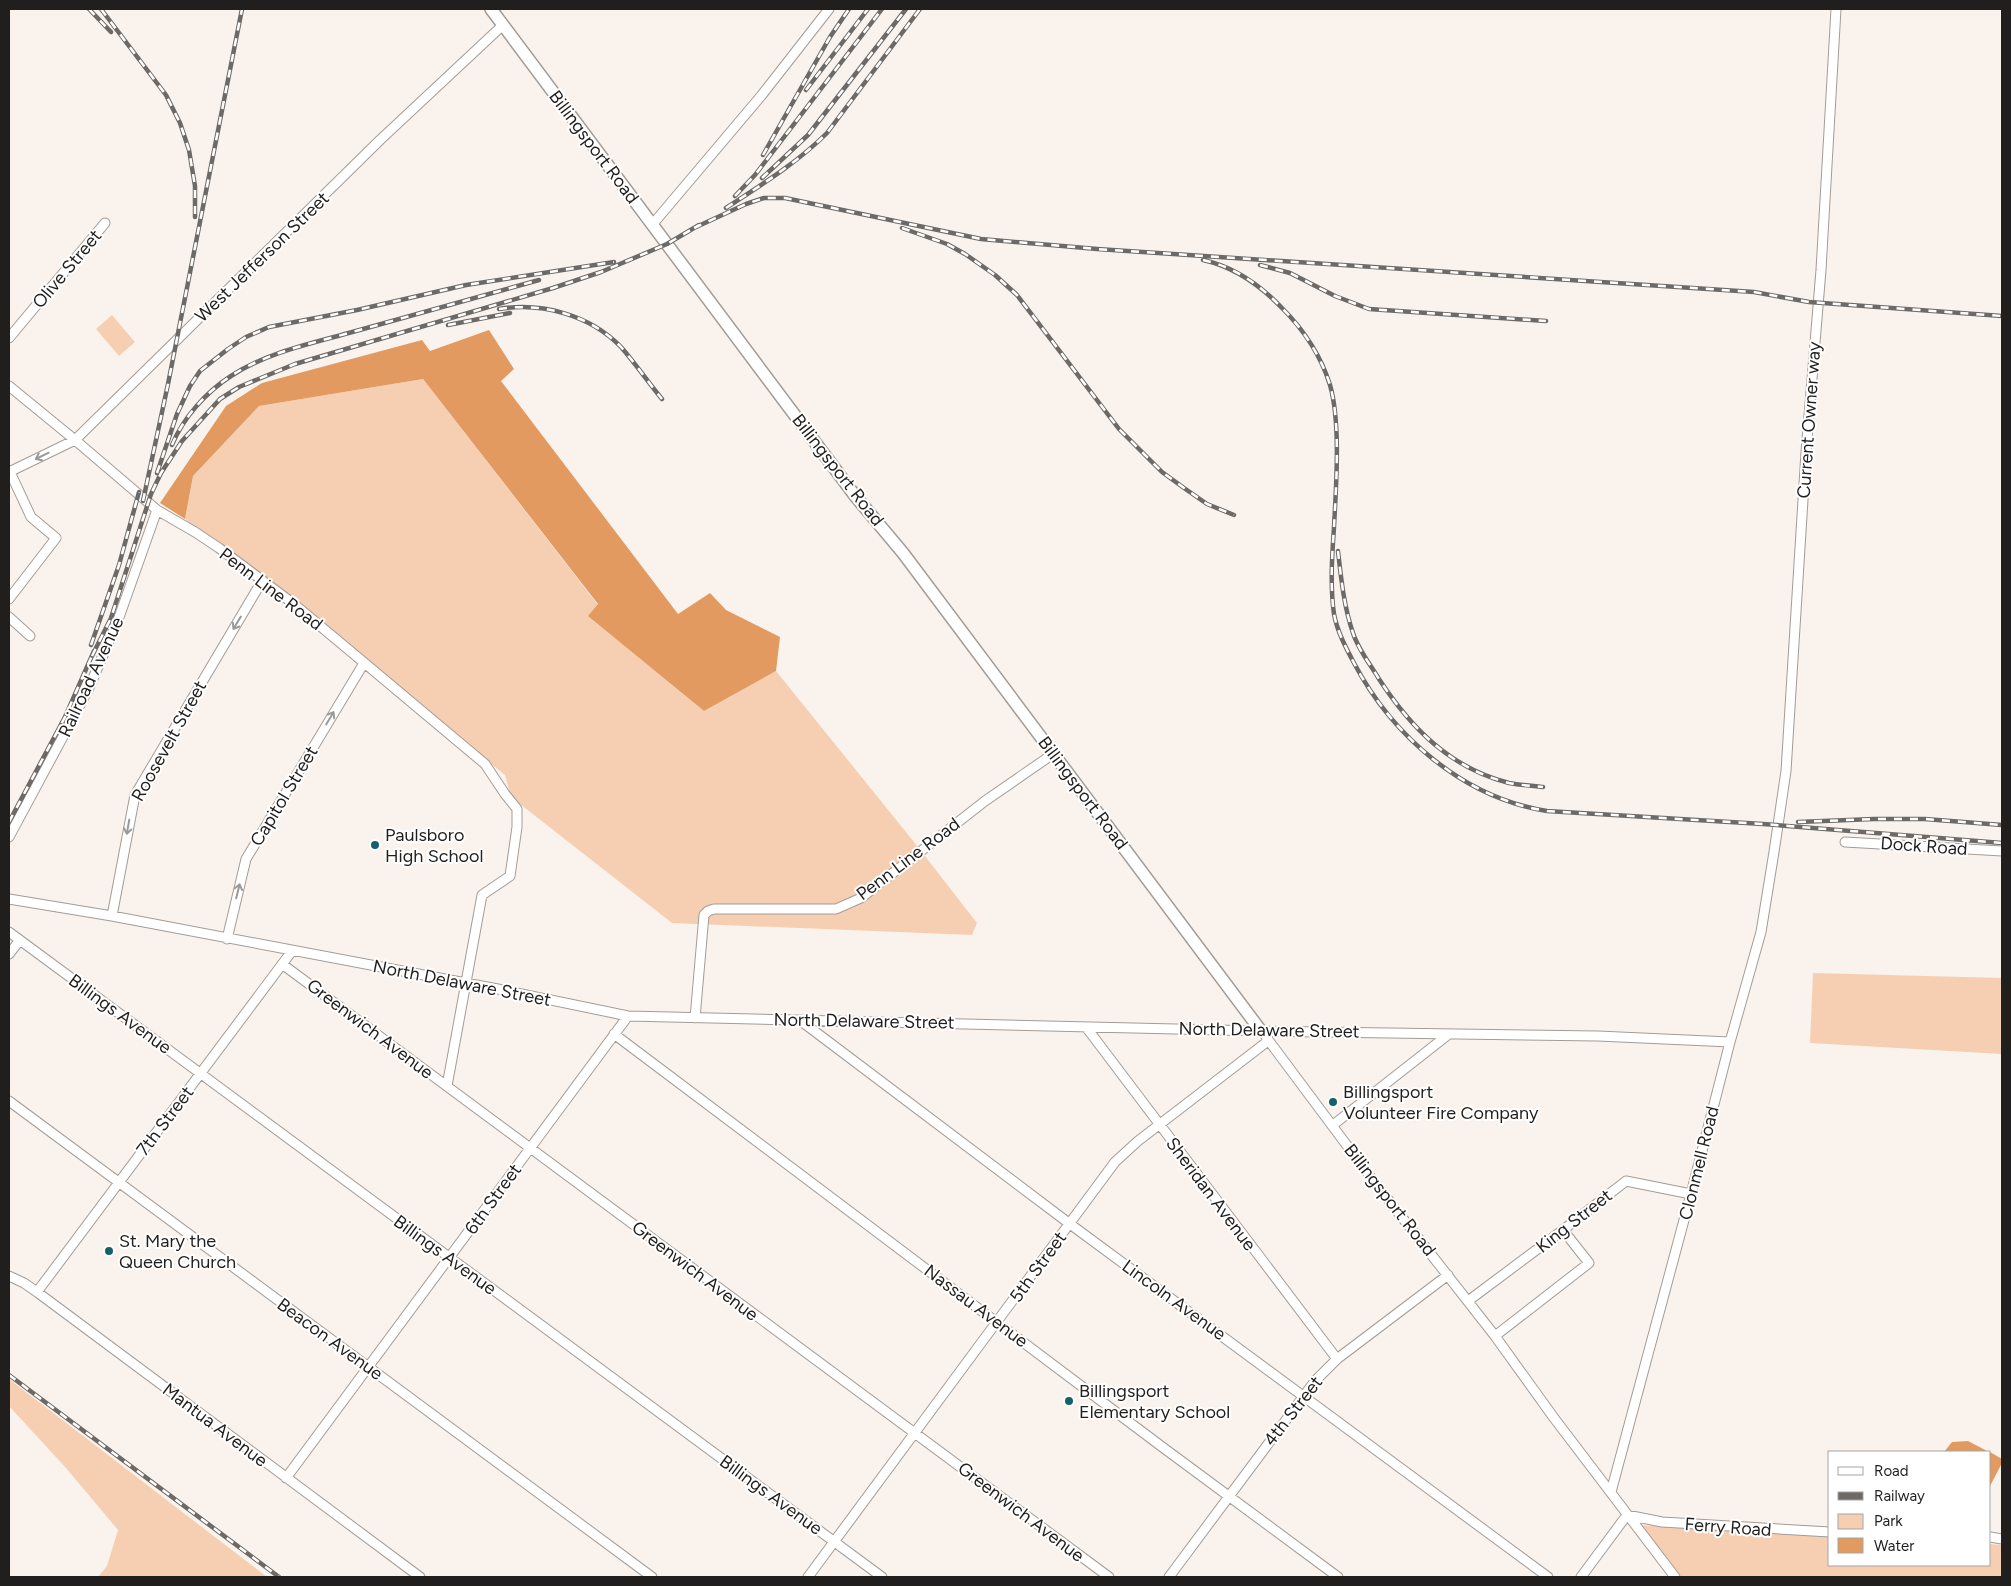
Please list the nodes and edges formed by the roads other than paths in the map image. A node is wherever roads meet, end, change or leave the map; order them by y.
1 (491, 9) edge
2 (829, 9) edge
3 (1836, 9) edge
4 (504, 25) junction
5 (105, 223) dead end
6 (652, 225) junction
7 (9, 338) edge
8 (9, 386) edge
9 (75, 440) junction
10 (9, 472) edge
11 (157, 510) junction
12 (262, 581) junction
13 (9, 599) edge
14 (9, 617) edge
15 (30, 636) dead end
16 (364, 663) junction
17 (1053, 754) junction
18 (1777, 832) joint
19 (9, 837) edge
20 (1845, 842) dead end
21 (2002, 851) edge
22 (9, 899) edge
23 (112, 916) junction
24 (9, 932) edge
25 (227, 939) junction
26 (20, 940) junction
27 (292, 951) junction
28 (9, 954) edge
29 (282, 964) junction
30 (466, 984) junction
31 (628, 1016) junction
32 (695, 1018) junction
33 (801, 1021) junction
34 (1086, 1027) junction
35 (1261, 1031) junction
36 (614, 1034) junction
37 (1449, 1034) junction
38 (1268, 1041) junction
39 (1730, 1042) junction
40 (200, 1073) junction
41 (447, 1086) junction
42 (9, 1101) edge
43 (1158, 1125) junction
44 (1333, 1125) junction
45 (530, 1148) junction
46 (119, 1183) junction
47 (1692, 1194) junction
48 (1070, 1224) junction
49 (1563, 1230) junction
50 (449, 1258) junction
51 (1448, 1275) junction
52 (9, 1276) edge
53 (37, 1292) junction
54 (1468, 1301) junction
55 (998, 1322) junction
56 (1495, 1336) junction
57 (1337, 1360) junction
58 (368, 1367) junction
59 (1303, 1396) junction
60 (915, 1433) junction
61 (286, 1478) junction
62 (1611, 1492) junction
63 (1229, 1496) junction
64 (1627, 1515) junction
65 (1828, 1532) edge
66 (834, 1542) junction
67 (420, 1577) edge
68 (652, 1577) edge
69 (808, 1577) edge
70 (882, 1577) edge
71 (1109, 1577) edge
72 (1169, 1577) edge
73 (1338, 1577) edge
74 (1548, 1577) edge
75 (1581, 1577) edge
76 (1675, 1577) edge

1 - 4 street, Billingsport Road
2 - 6 street
3 - 18 street, Current Owner way
4 - 6 street, Billingsport Road
4 - 9 street, West Jefferson Street
5 - 7 street, Olive Street
6 - 17 street, Billingsport Road
8 - 9 street, Penn Line Road
9 -> 10 street, West Jefferson Street
9 - 11 street, Penn Line Road
10 - 13 street
11 - 12 street, Penn Line Road
11 - 19 street, Railroad Avenue
12 - 16 street, Penn Line Road
12 -> 23 street, Roosevelt Street
14 - 15 street
25 -> 16 street, Capitol Street
16 - 30 street, Penn Line Road
17 - 32 street, Penn Line Road
17 - 35 street, Billingsport Road
18 - 39 street, Clonmell Road
20 - 21 street, Dock Road
22 - 23 street, North Delaware Street
23 - 25 street, North Delaware Street
24 - 26 street, Billings Avenue
25 - 27 street, North Delaware Street
26 - 28 street
26 - 40 street, Billings Avenue
27 - 29 street, 7th Street
27 - 30 street, North Delaware Street
29 - 40 street, 7th Street
29 - 41 street, Greenwich Avenue
30 - 31 street, North Delaware Street
30 - 41 street
31 - 32 street, North Delaware Street
31 - 36 street, 6th Street
32 - 33 street, North Delaware Street
33 - 34 street, North Delaware Street
33 - 48 street, Lincoln Avenue
34 - 35 street, North Delaware Street
34 - 43 street, Sheridan Avenue
35 - 37 street, North Delaware Street
35 - 38 street, Billingsport Road
36 - 45 street, 6th Street
36 - 55 street, Nassau Avenue
37 - 39 street, North Delaware Street
37 - 44 street
38 - 43 street, 5th Street
38 - 44 street, Billingsport Road
39 - 47 street, Clonmell Road
40 - 46 street, 7th Street
40 - 50 street, Billings Avenue
41 - 45 street, Greenwich Avenue
42 - 46 street, Beacon Avenue
43 - 48 street, 5th Street
43 - 57 street, Sheridan Avenue
44 - 51 street, Billingsport Road
45 - 50 street, 6th Street
45 - 60 street, Greenwich Avenue
46 - 53 street, 7th Street
46 - 58 street, Beacon Avenue
47 - 49 street, King Street
47 - 62 street, Clonmell Road
48 - 55 street, 5th Street
48 - 59 street, Lincoln Avenue
49 - 54 street, King Street
49 - 56 street
50 - 58 street, 6th Street
50 - 66 street, Billings Avenue
51 - 54 street, Billingsport Road
51 - 57 street, 4th Street
52 - 53 street, Mantua Avenue
53 - 61 street, Mantua Avenue
54 - 56 street, Billingsport Road
55 - 60 street, 5th Street
55 - 63 street, Nassau Avenue
56 - 62 street, Billingsport Road
57 - 59 street, 4th Street
58 - 61 street, 6th Street
58 - 68 street, Beacon Avenue
59 - 63 street, 4th Street
59 - 74 street, Lincoln Avenue
60 - 66 street, 5th Street
60 - 71 street, Greenwich Avenue
61 - 67 street, Mantua Avenue
62 - 64 street, Billingsport Road
63 - 72 street, 4th Street
63 - 73 street, Nassau Avenue
64 - 65 street, Ferry Road
64 - 75 street
64 - 76 street, Billingsport Road
66 - 69 street, 5th Street
66 - 70 street, Billings Avenue

